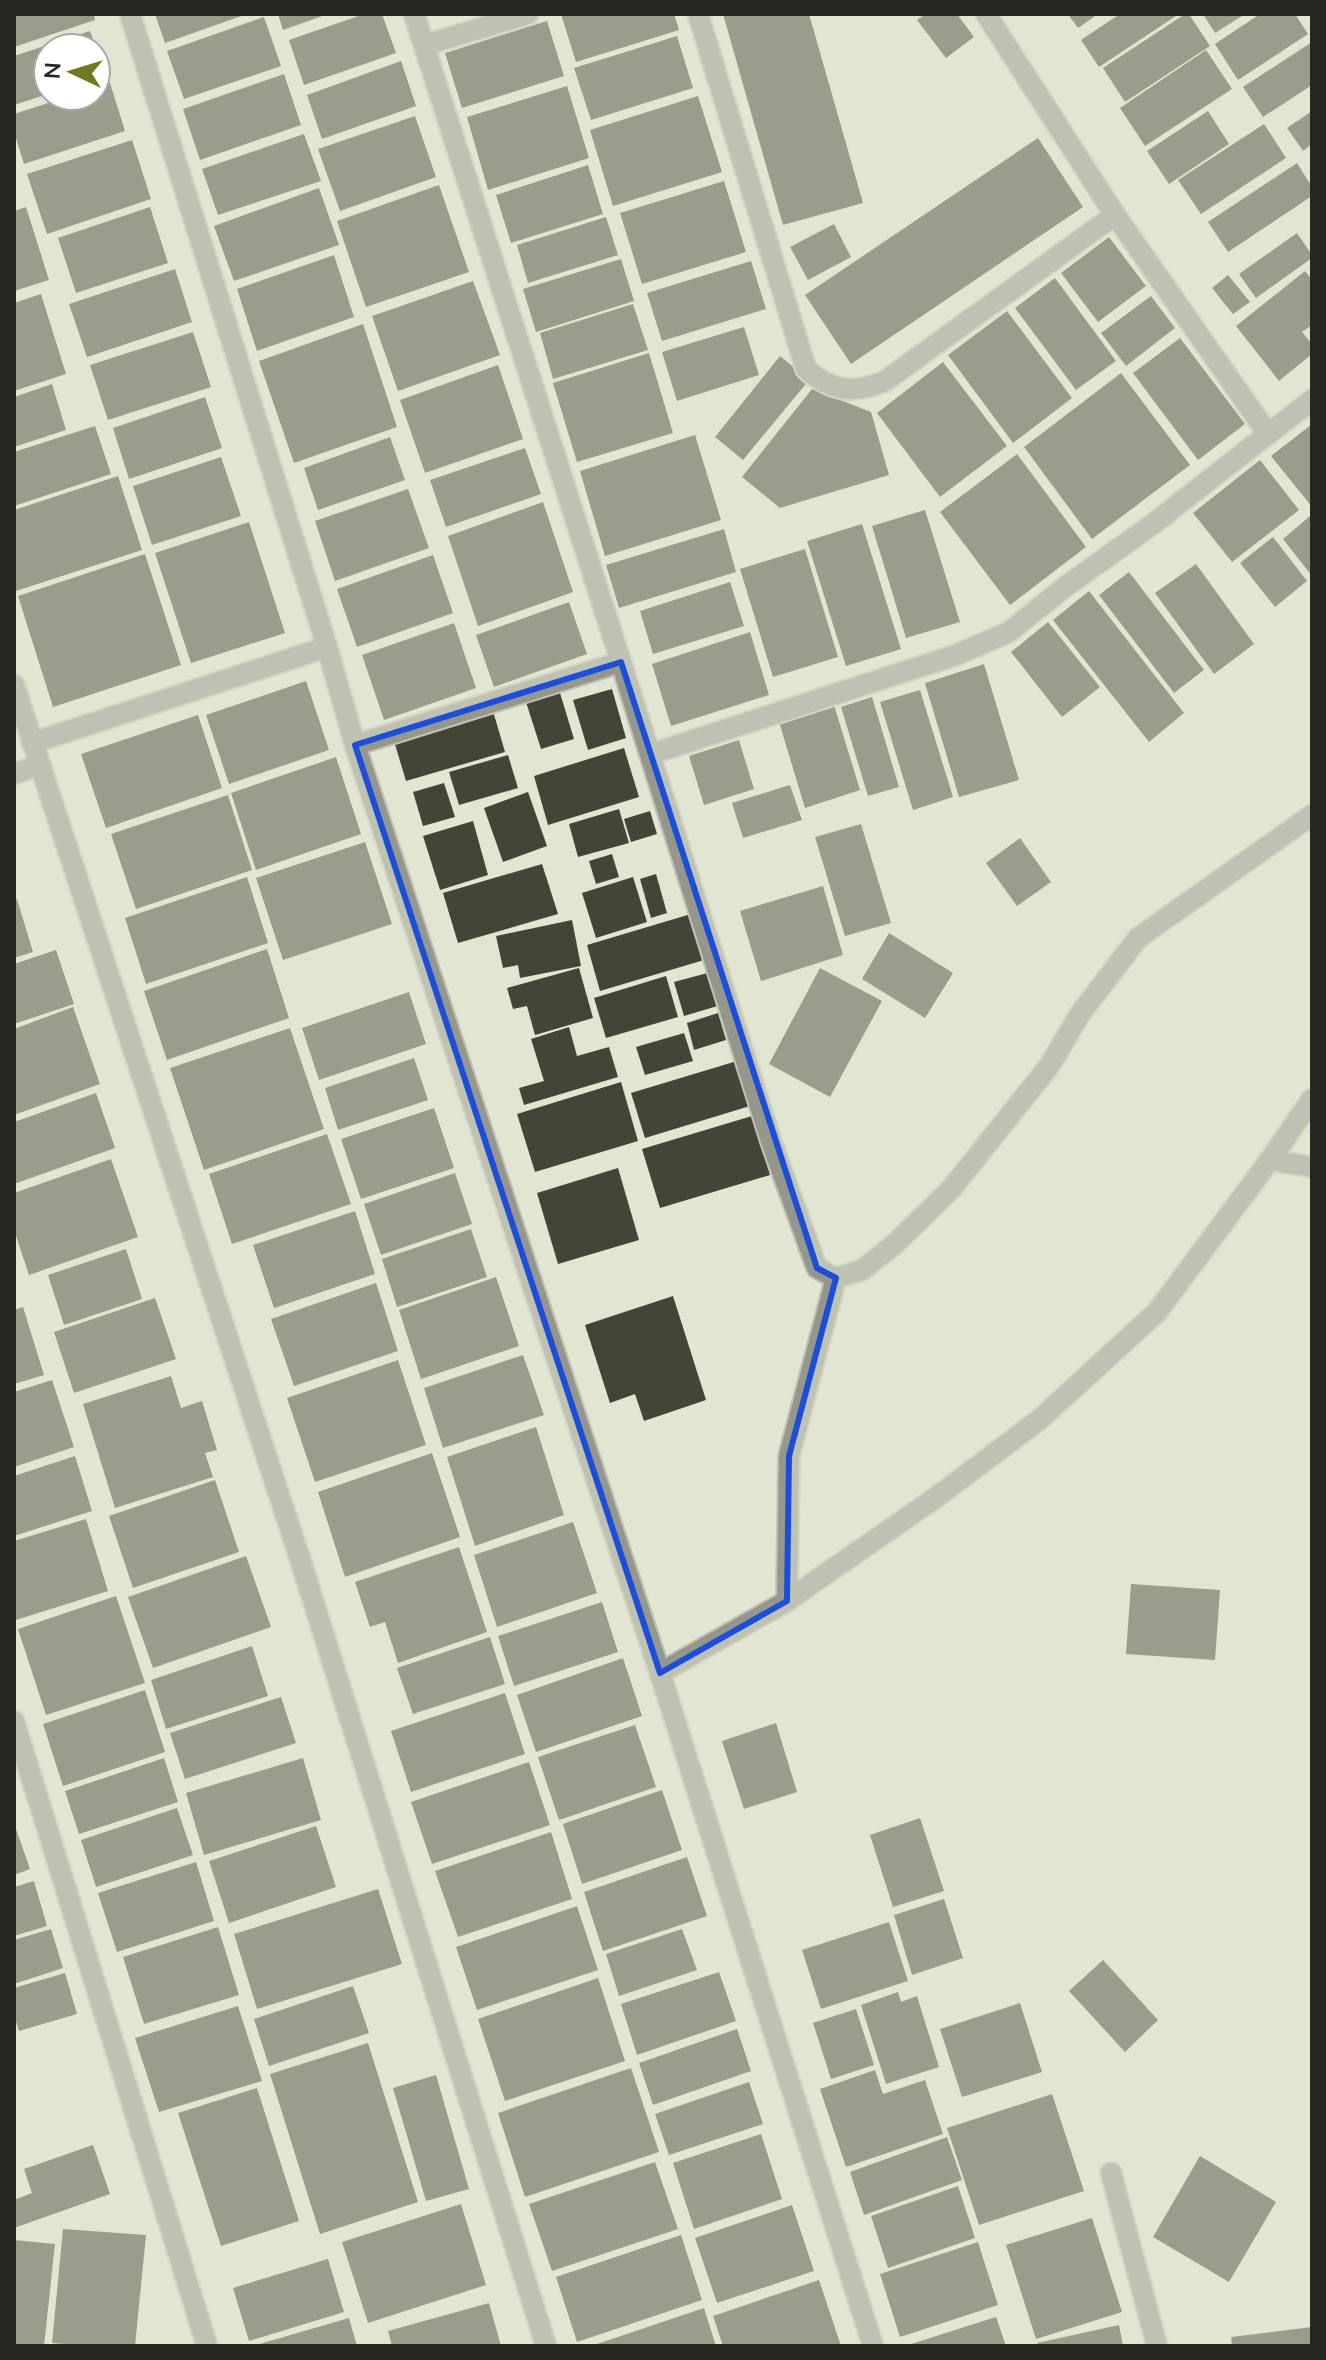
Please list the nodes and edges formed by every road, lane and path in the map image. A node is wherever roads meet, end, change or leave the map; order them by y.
1 (130, 14) edge
2 (414, 14) edge
3 (528, 14) edge
4 (698, 14) edge
5 (986, 14) edge
6 (425, 45) junction
7 (1115, 215) junction
8 (1312, 400) edge
9 (1268, 434) junction
10 (327, 647) junction
11 (621, 662) junction
12 (14, 685) edge
13 (32, 743) junction
14 (355, 745) junction
15 (651, 754) junction
16 (39, 765) junction
17 (14, 774) edge
18 (1312, 815) edge
19 (1312, 1099) edge
20 (1270, 1160) junction
21 (1312, 1167) edge
22 (836, 1278) junction
23 (787, 1601) junction
24 (660, 1673) junction
25 (14, 1721) edge
26 (1111, 2173) dead end
27 (207, 2346) edge
28 (546, 2346) edge
29 (873, 2346) edge
30 (1157, 2346) edge

1 - 10 street
2 - 6 street
3 - 6 street
4 - 7 street
5 - 7 street
6 - 11 street
7 - 9 street
8 - 9 street
9 - 15 street
10 - 13 street
10 - 14 street
11 - 14 street
11 - 15 street
12 - 13 street
13 - 16 street
14 - 24 street
15 - 22 street
16 - 17 street
16 - 28 street
18 - 22 street
19 - 20 street
20 - 21 street
20 - 23 street
22 - 23 street
23 - 24 street
24 - 29 street
25 - 27 street
26 - 30 street

